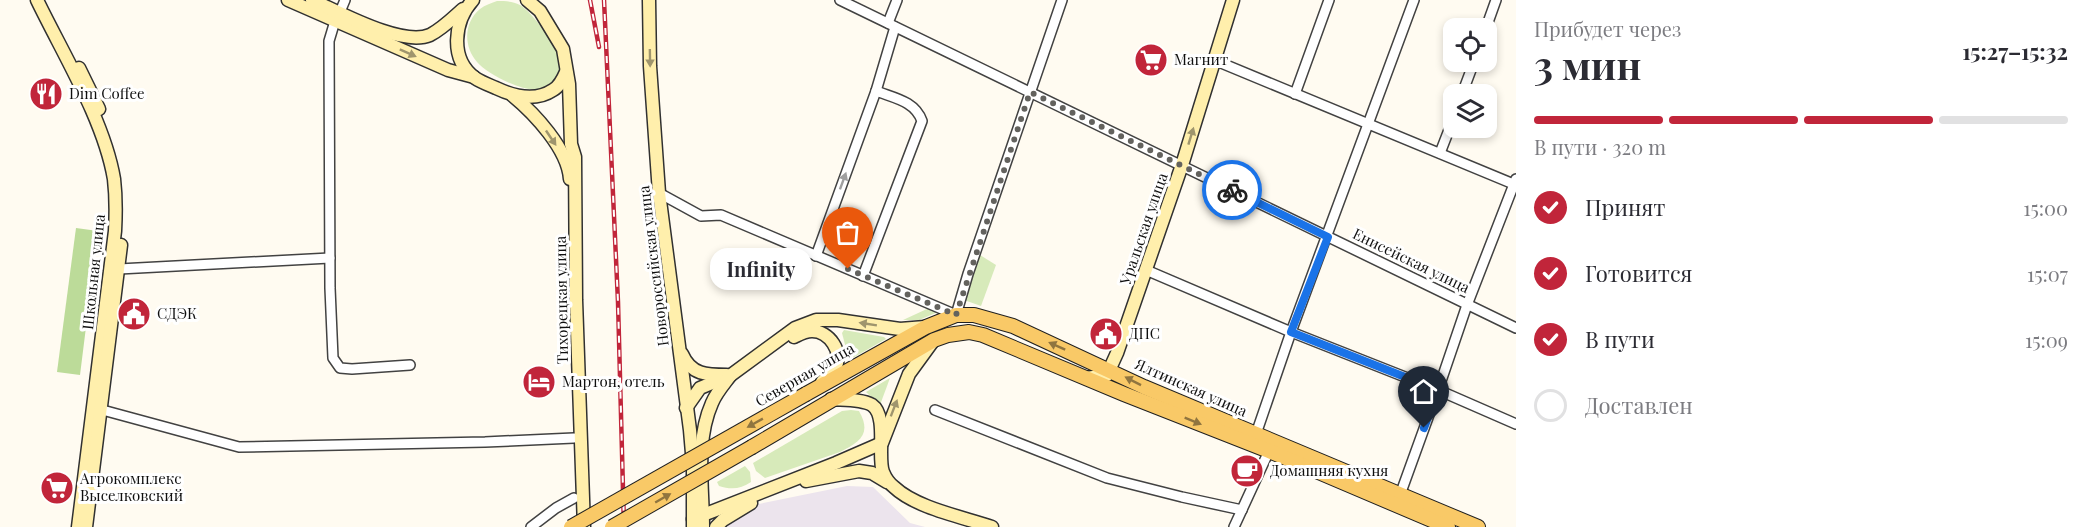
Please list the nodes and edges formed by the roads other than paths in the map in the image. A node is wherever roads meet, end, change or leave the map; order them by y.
1 (37, 0) edge
2 (45, 0) edge
3 (288, 0) edge
4 (312, 0) edge
5 (345, 0) edge
6 (460, 0) edge
7 (473, 0) edge
8 (649, 0) edge
9 (840, 0) edge
10 (897, 0) edge
11 (1062, 0) edge
12 (1233, 0) edge
13 (1329, 0) edge
14 (1414, 0) edge
15 (1496, 0) edge
16 (533, 3) edge
17 (337, 16) junction
18 (1490, 18) edge
19 (892, 25) junction
20 (443, 26) junction
21 (1214, 60) junction
22 (566, 72) junction
23 (474, 77) junction
24 (876, 91) junction
25 (1030, 92) junction
26 (1295, 94) junction
27 (512, 95) junction
28 (1369, 123) junction
29 (1446, 138) edge
30 (1440, 153) junction
31 (1182, 165) junction
32 (1515, 183) edge
33 (659, 193) junction
34 (1328, 237) junction
35 (816, 256) junction
36 (330, 258) junction
37 (119, 269) junction
38 (1146, 270) junction
39 (863, 276) junction
40 (1467, 305) junction
41 (956, 315) junction
42 (926, 327) junction
43 (1516, 328) edge
44 (1291, 332) junction
45 (934, 340) junction
46 (678, 344) junction
47 (754, 359) junction
48 (410, 365) dead end
49 (1110, 370) junction
50 (731, 375) junction
51 (1085, 378) junction
52 (817, 388) junction
53 (1438, 390) junction
54 (831, 399) junction
55 (686, 408) junction
56 (97, 409) junction
57 (935, 410) dead end
58 (1516, 424) edge
59 (1256, 434) junction
60 (574, 438) junction
61 (882, 443) junction
62 (1269, 451) junction
63 (788, 482) junction
64 (893, 486) junction
65 (762, 492) junction
66 (1400, 495) junction
67 (574, 498) junction
68 (1242, 510) junction
69 (698, 522) edge
70 (78, 527) edge
71 (86, 527) edge
72 (531, 527) edge
73 (573, 527) edge
74 (584, 527) edge
75 (612, 527) edge
76 (716, 527) edge
77 (992, 527) edge
78 (1234, 527) edge
79 (1448, 527) edge
80 (1478, 527) edge

1 - 56 main road, Школьная улица
2 - 37 main road, Школьная улица
3 - 17 main road
4 - 17 main road
5 - 17 street
6 - 20 main road
7 - 20 main road
7 - 23 main road
8 -> 33 main road, Новороссийская улица
9 - 19 street, Енисейская улица
10 - 19 street
11 - 25 street
12 - 21 main road, Уральская улица
13 - 26 street
14 - 28 street
15 - 18 street
16 - 22 main road, Тихорецкая улица
17 - 20 main road
17 -> 23 main road
17 - 36 street
19 - 24 street
19 - 25 street, Енисейская улица
21 - 26 street
31 -> 21 main road, Уральская улица
22 - 27 main road
22 - 74 main road, Тихорецкая улица
23 - 27 main road
35 -> 24 street
24 - 39 street
25 - 31 street, Енисейская улица
25 - 41 street
26 - 28 street
27 -> 60 main road, Тихорецкая улица
28 - 30 street
28 - 34 street
29 - 30 street
30 - 32 street
31 - 34 street, Енисейская улица
31 - 38 main road, Уральская улица
32 - 40 street
33 - 35 street, Ялтинская улица
33 - 46 main road, Новороссийская улица
34 - 40 street, Енисейская улица
34 - 44 street
35 - 39 street, Ялтинская улица
36 - 37 street
36 - 48 street
37 - 56 main road, Школьная улица
38 - 44 street
38 - 49 main road, Уральская улица
39 - 41 street, Ялтинская улица
40 - 43 street, Енисейская улица
40 - 53 street
41 - 42 main road, Северная улица
49 -> 41 main road, Ялтинская улица
42 -> 47 main road, Северная улица
42 - 52 main road, Северная улица
44 - 53 street
44 - 59 street
45 - 51 main road, Ялтинская улица
45 - 54 main road
61 -> 45 main road
46 - 50 main road
46 - 55 main road, Новороссийская улица
47 - 50 main road, Северная улица
47 - 52 main road
49 - 51 main road
59 -> 49 main road, Ялтинская улица
50 - 55 main road, Северная улица
50 - 69 main road, Северная улица
51 -> 62 main road, Ялтинская улица
52 -> 73 main road, Северная улица, bridge
53 - 58 street
53 - 66 street
54 - 61 main road
75 -> 54 main road, bridge
55 - 69 main road, Новороссийская улица
56 - 60 street
56 - 70 main road, Школьная улица
56 - 71 main road, Школьная улица
57 - 68 street
59 - 66 main road, Ялтинская улица
60 - 67 main road, Тихорецкая улица
61 - 63 main road
61 - 64 main road
62 - 68 street
62 - 79 main road, Ялтинская улица
63 - 64 main road
63 - 65 main road
64 - 77 main road
65 - 69 main road
65 - 76 main road
66 - 80 main road, Ялтинская улица
67 - 72 street
67 - 73 main road, Тихорецкая улица
68 - 78 street

